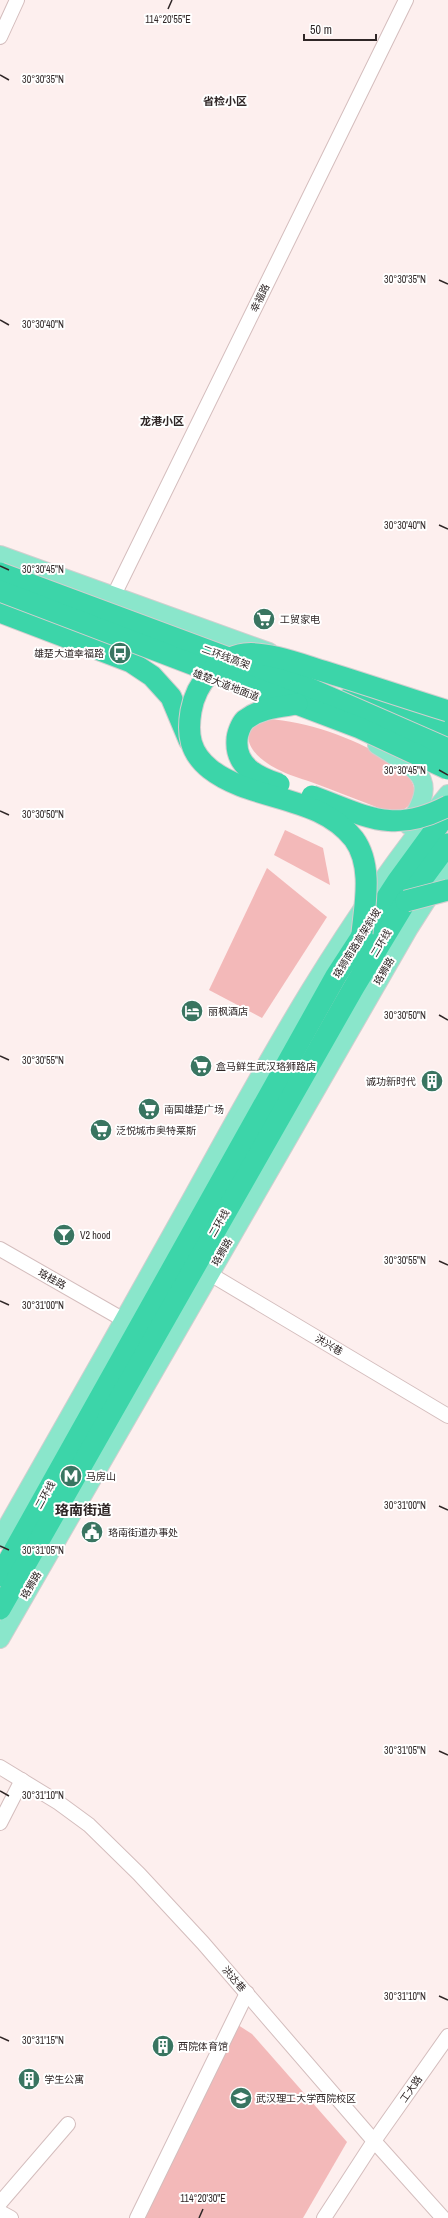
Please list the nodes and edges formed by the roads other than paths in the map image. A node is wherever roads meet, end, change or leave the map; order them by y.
1 (17, 0) edge
2 (406, 0) edge
3 (0, 38) edge
4 (0, 555) edge
5 (0, 573) edge
6 (0, 591) edge
7 (113, 597) junction
8 (0, 600) edge
9 (0, 612) edge
10 (301, 695) junction
11 (445, 720) edge
12 (189, 740) junction
13 (377, 745) junction
14 (448, 749) edge
15 (448, 769) edge
16 (448, 779) edge
17 (448, 794) edge
18 (448, 806) edge
19 (448, 812) edge
20 (448, 844) edge
21 (448, 867) edge
22 (382, 880) junction
23 (448, 890) edge
24 (406, 901) junction
25 (362, 933) junction
26 (276, 1080) joint
27 (0, 1250) edge
28 (210, 1274) junction
29 (124, 1320) junction
30 (448, 1416) edge
31 (0, 1539) edge
32 (0, 1576) edge
33 (0, 1609) edge
34 (0, 1639) edge
35 (0, 1767) edge
36 (22, 1780) junction
37 (0, 1823) edge
38 (246, 1993) junction
39 (448, 2036) edge
40 (68, 2124) dead end
41 (374, 2141) junction
42 (0, 2203) edge
43 (0, 2212) edge
44 (11, 2218) edge
45 (137, 2218) edge
46 (324, 2218) edge
47 (443, 2218) edge

1 - 3 street
2 - 7 street, 幸福路
4 - 7 main road
5 - 10 highway, 二环线高架, bridge
6 - 10 highway, bridge
7 - 11 main road
8 - 13 main road, 雄楚大道地面道
9 - 12 highway
10 - 11 highway, bridge
10 - 14 highway, 二环线高架, bridge
10 - 15 highway, bridge
10 - 18 highway, bridge
11 - 12 highway, bridge
12 - 25 highway, bridge
13 - 16 main road, 雄楚大道地面道
13 - 22 main road
17 - 22 main road
19 - 25 highway, 珞狮南路高架斜坡
20 - 24 highway, 二环线
21 - 28 main road, 珞狮路
22 - 29 main road
23 - 24 highway, bridge
24 - 33 highway, 二环线
25 - 26 highway, 珞狮南路高架斜坡
26 - 32 highway, 二环线
27 - 29 street, 珞桂路
28 - 30 street, 洪兴巷
28 - 34 main road, 珞狮路
29 - 31 main road
35 - 36 street, 洪达巷
36 - 37 street
36 - 38 street, 洪达巷
38 - 41 street, 洪达巷
38 - 45 street
39 - 41 street, 工大路
40 - 42 street
41 - 46 street, 工大路
41 - 47 street, 洪达巷
43 - 44 street

